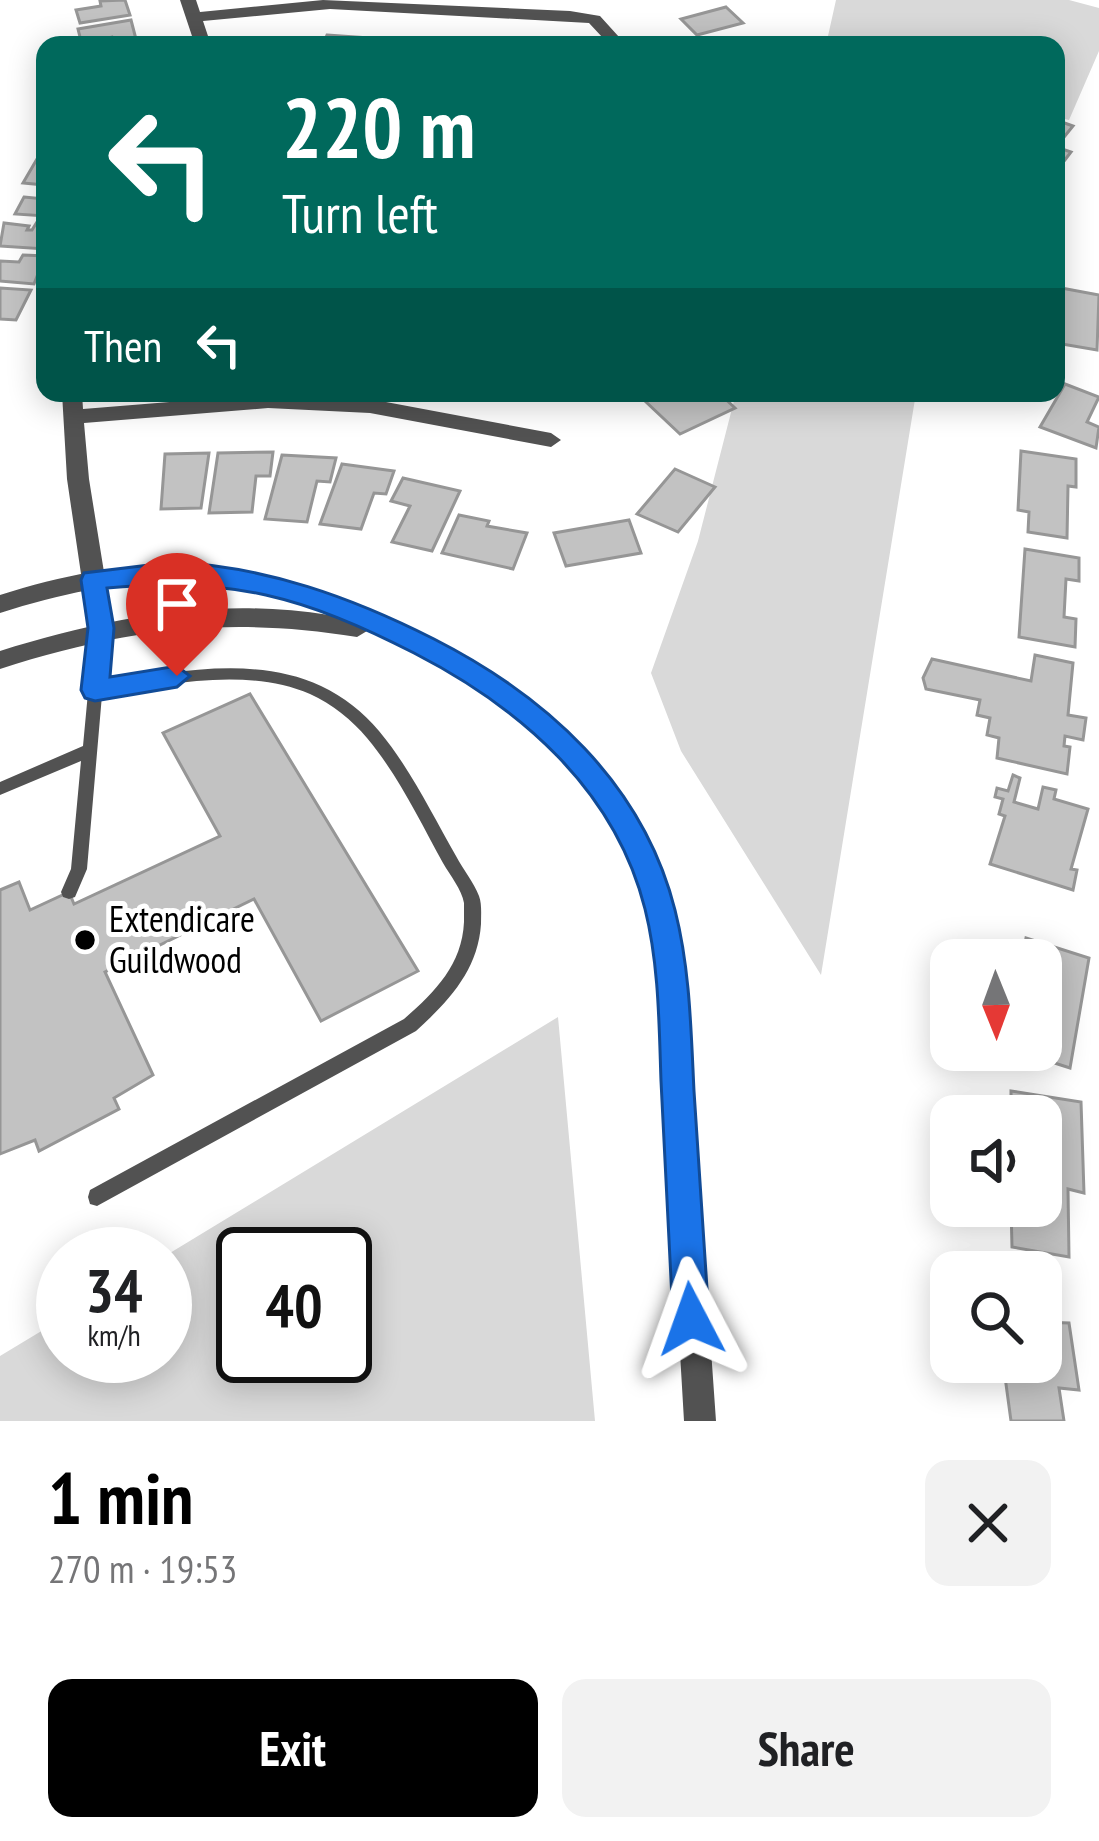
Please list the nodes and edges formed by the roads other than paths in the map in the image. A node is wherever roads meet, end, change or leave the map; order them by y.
1 (188, 0) edge
2 (196, 17) junction
3 (201, 36) edge
4 (610, 36) edge
5 (190, 402) edge
6 (302, 402) edge
7 (73, 405) edge
8 (551, 440) dead end
9 (93, 580) junction
10 (0, 604) edge
11 (101, 628) junction
12 (406, 637) junction
13 (0, 660) edge
14 (95, 690) junction
15 (89, 750) junction
16 (0, 789) edge
17 (69, 892) dead end
18 (97, 1197) dead end
19 (700, 1421) edge

1 - 2 street
2 - 3 street
2 - 4 street
5 - 7 street
6 - 8 street
7 - 9 street
9 - 10 street
9 - 11 street
9 - 12 street
11 - 12 street
11 - 13 street
11 - 14 lane
12 - 19 street
14 - 15 lane
14 - 18 lane
15 - 16 lane
15 - 17 lane

